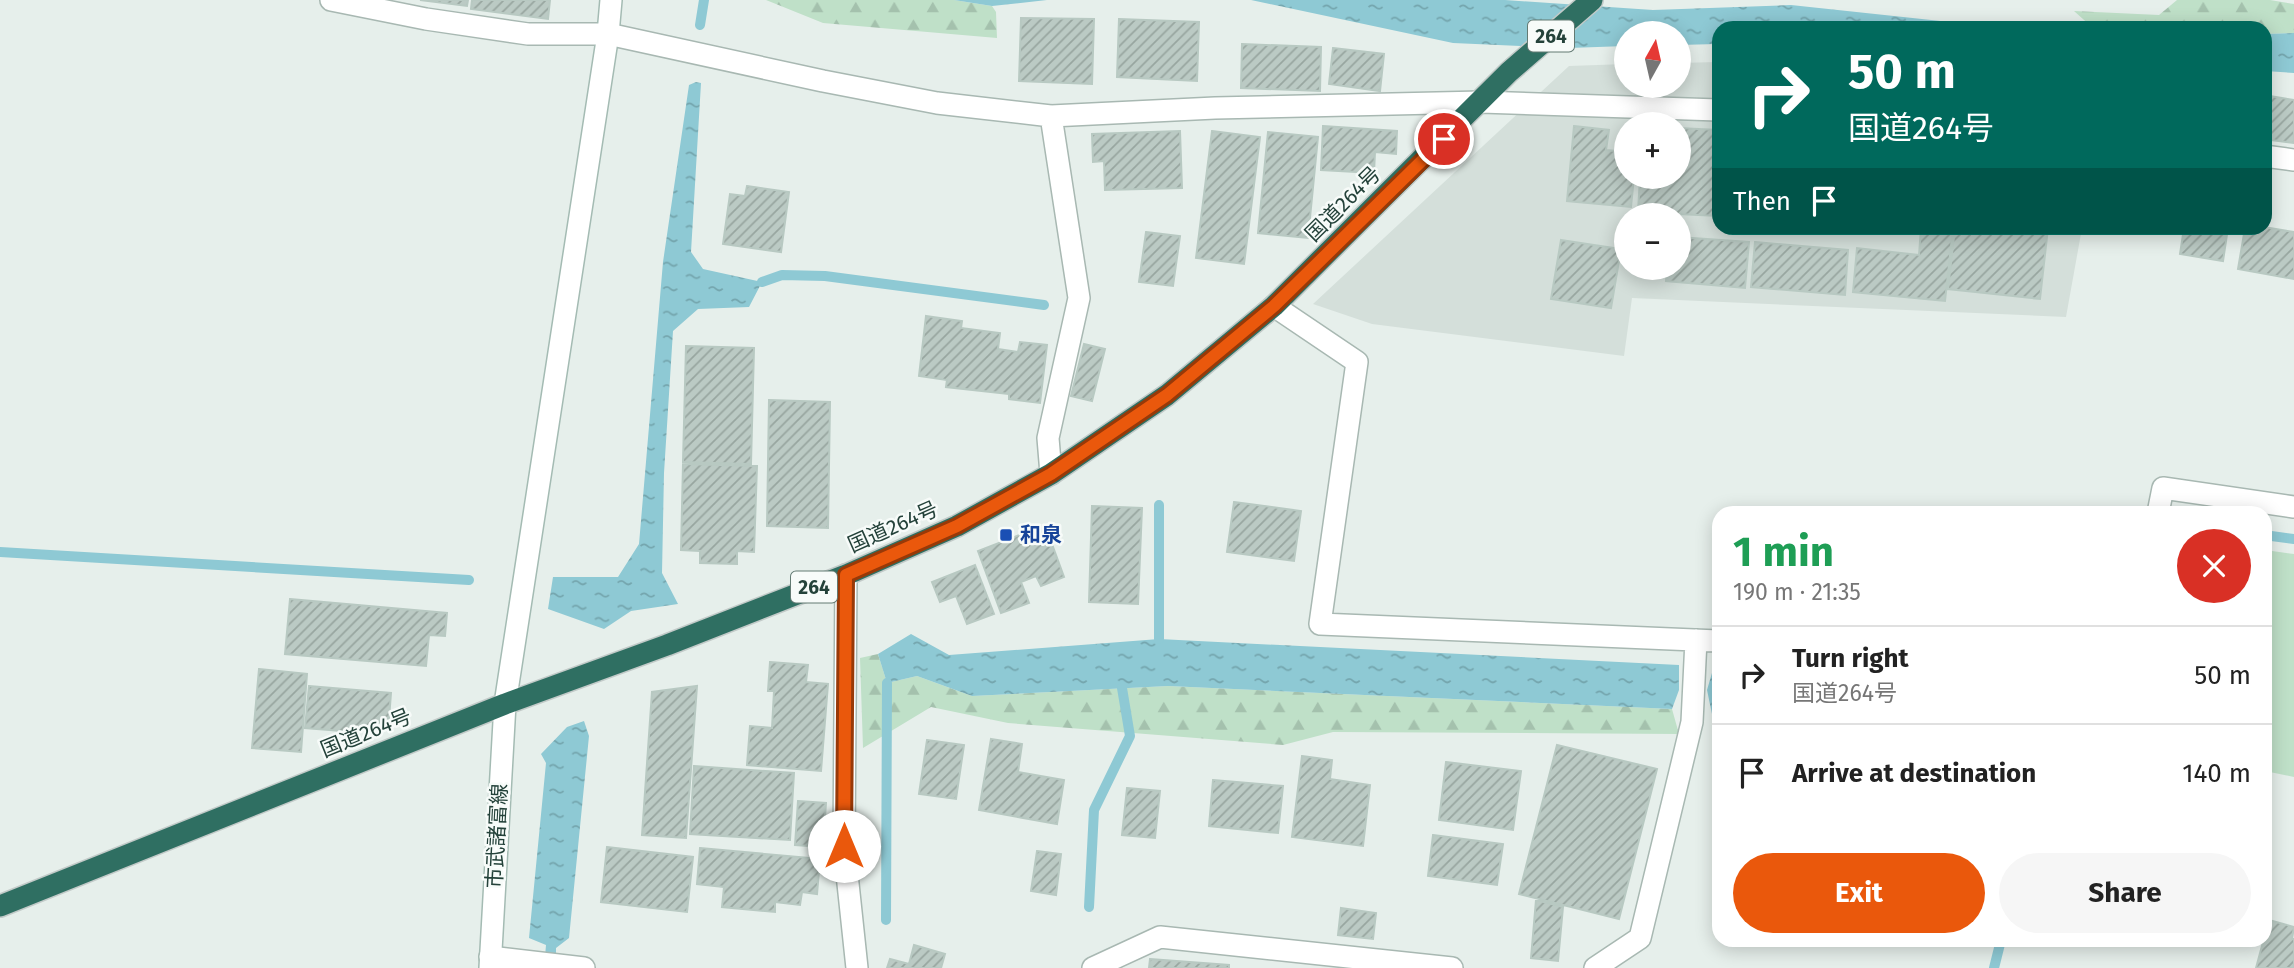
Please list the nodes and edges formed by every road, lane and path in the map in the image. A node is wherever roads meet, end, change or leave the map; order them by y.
1 (331, 0) edge
2 (611, 0) edge
3 (1592, 0) edge
4 (608, 34) junction
5 (1481, 102) junction
6 (1712, 110) edge
7 (1051, 116) junction
8 (2272, 157) edge
9 (2294, 160) edge
10 (1274, 306) junction
11 (1051, 474) junction
12 (2159, 506) edge
13 (2294, 507) edge
14 (846, 575) junction
15 (1696, 640) junction
16 (1712, 640) edge
17 (505, 705) junction
18 (0, 906) edge
19 (490, 962) edge
20 (575, 967) edge
21 (857, 968) edge
22 (1093, 968) edge
23 (1452, 968) edge
24 (1595, 968) edge

1 - 4 street
2 - 4 street, 市武諸富線
3 - 5 highway, 国道264号 / 264
4 - 7 street
4 - 17 street, 市武諸富線
5 - 6 street
5 - 7 street
5 - 10 highway, 国道264号 / 264
7 - 11 street
8 - 9 street
10 - 11 highway, 国道264号 / 264
10 - 15 street
11 - 14 highway, 国道264号 / 264
12 - 13 street
14 - 17 highway, 国道264号 / 264
14 - 21 street
15 - 16 street
15 - 24 street
17 - 18 highway, 国道264号 / 264
17 - 19 street, 市武諸富線
19 - 20 street
22 - 23 street

